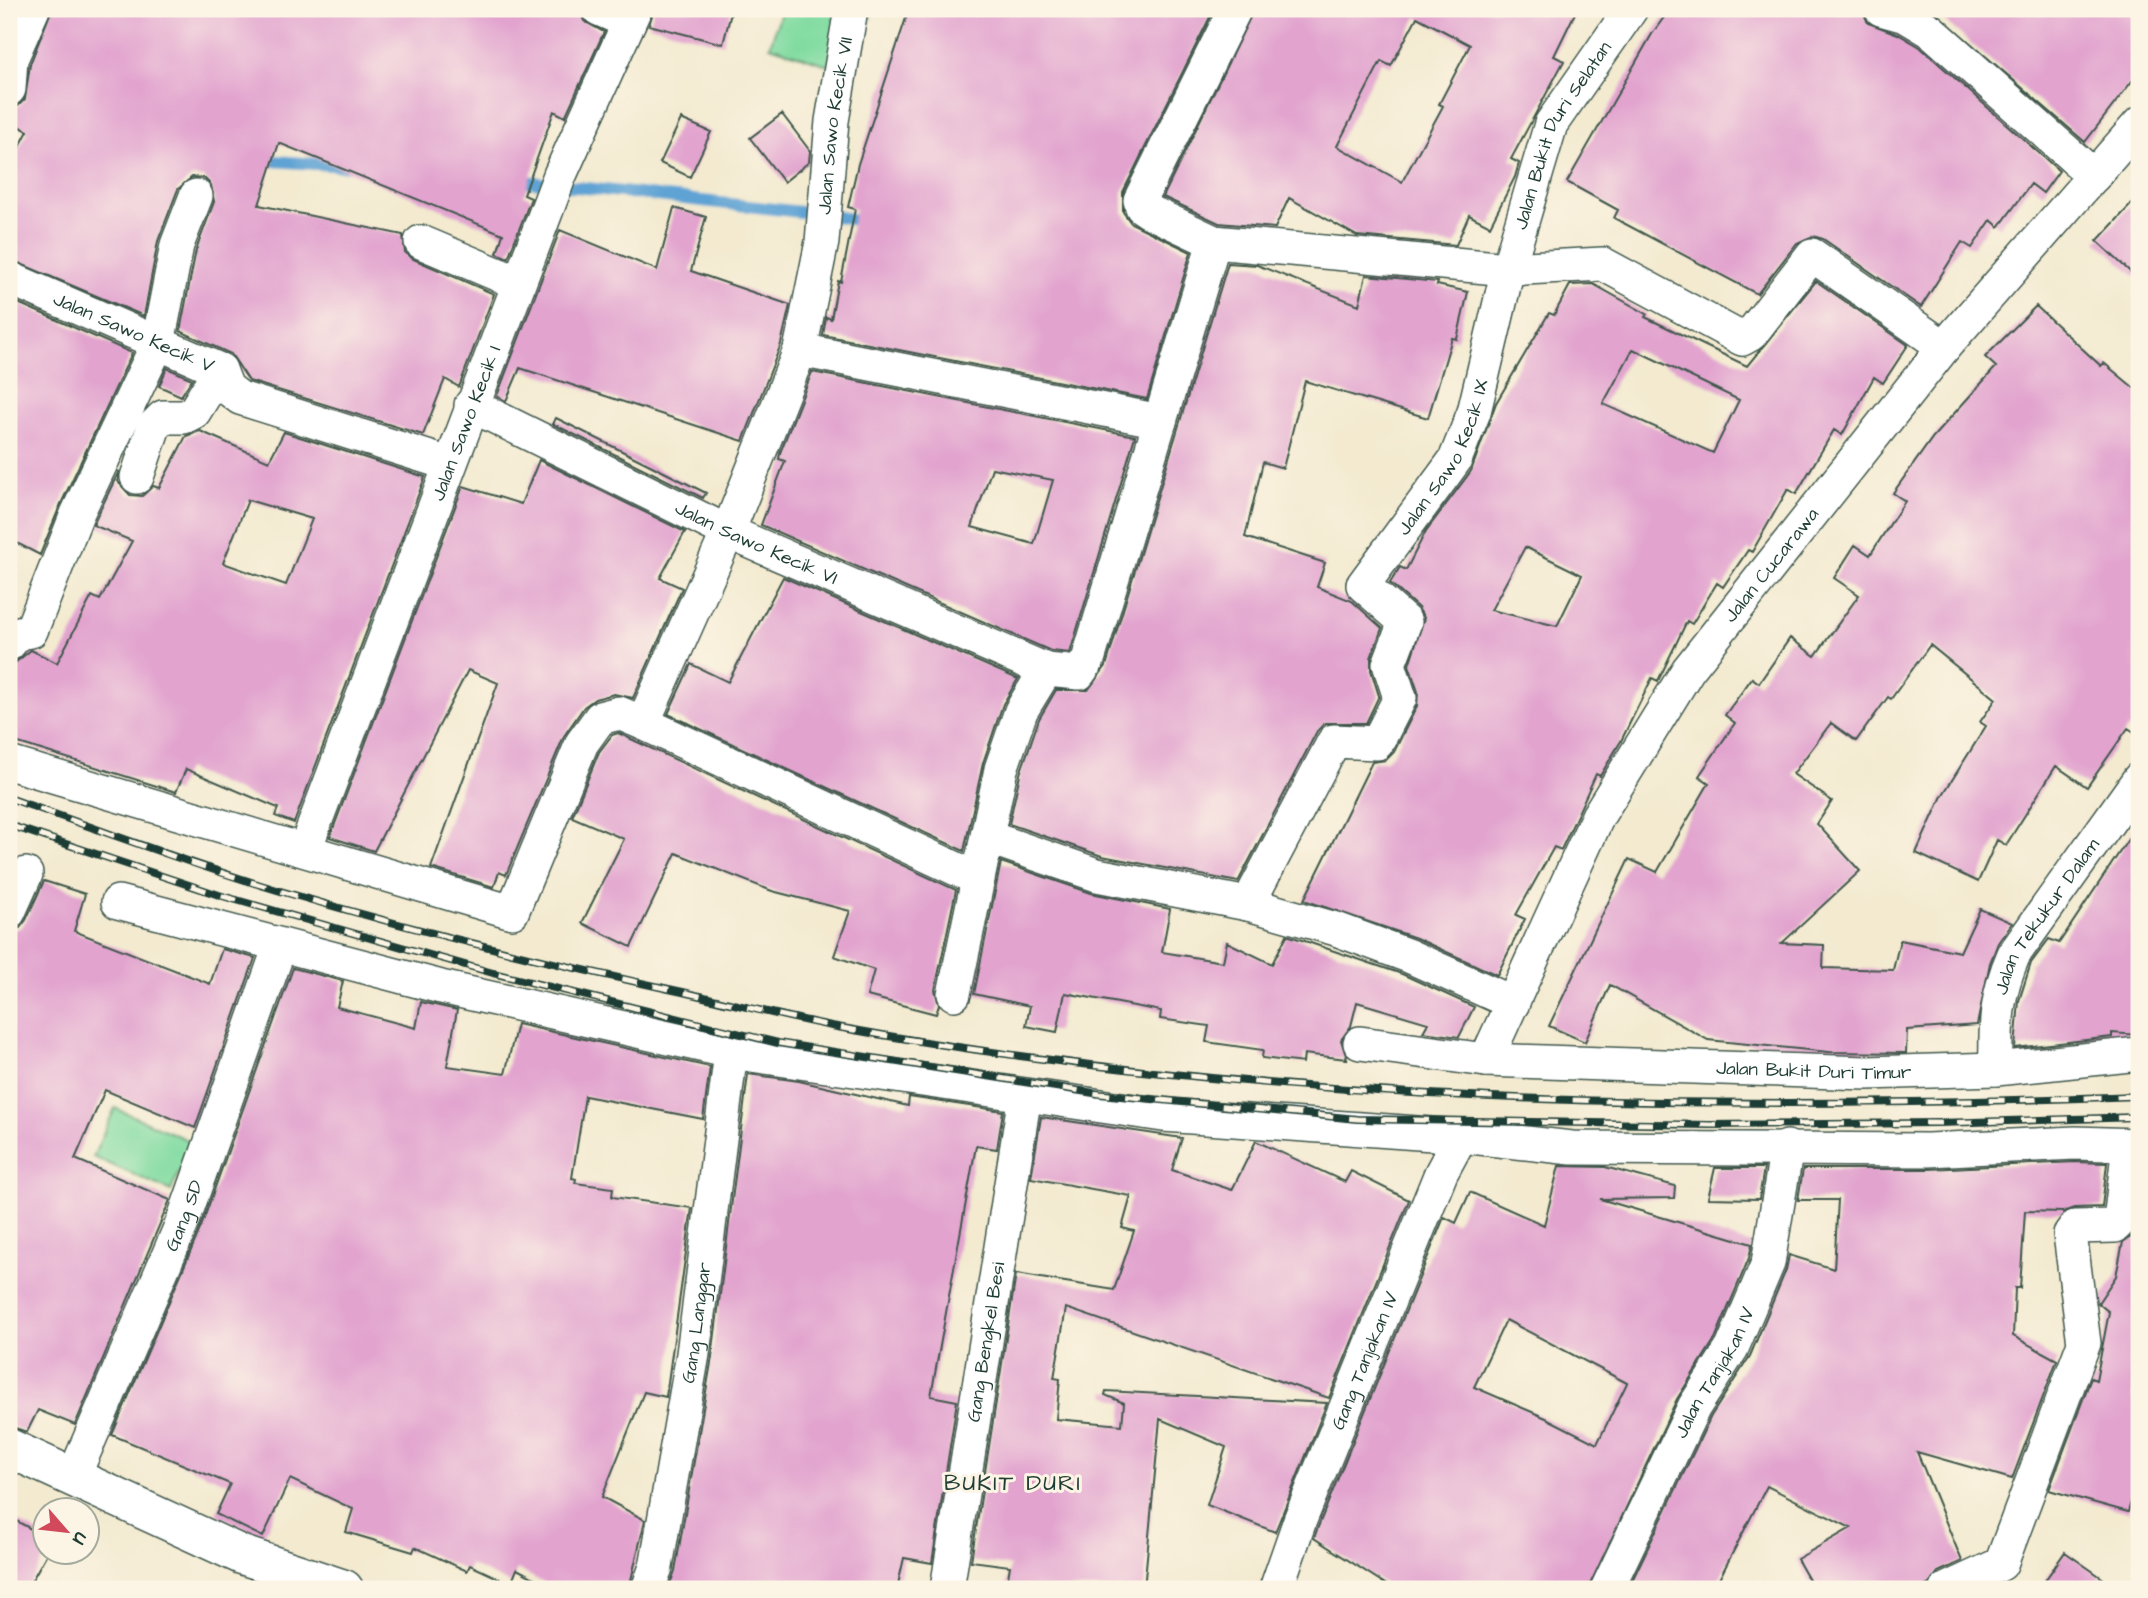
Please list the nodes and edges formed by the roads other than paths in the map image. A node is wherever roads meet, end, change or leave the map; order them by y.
1 (33, 9) edge
2 (599, 9) edge
3 (851, 9) edge
4 (1235, 9) edge
5 (1631, 9) edge
6 (1881, 9) edge
7 (632, 15) edge
8 (9, 68) edge
9 (2138, 128) edge
10 (2094, 176) junction
11 (195, 196) dead end
12 (421, 242) dead end
13 (1214, 242) junction
14 (1508, 269) junction
15 (9, 278) edge
16 (518, 283) junction
17 (158, 342) junction
18 (1944, 347) junction
19 (800, 350) junction
20 (220, 370) junction
21 (471, 405) junction
22 (1160, 421) junction
23 (449, 464) junction
24 (138, 477) dead end
25 (728, 532) junction
26 (9, 644) edge
27 (1046, 670) junction
28 (643, 723) junction
29 (9, 763) edge
30 (2139, 779) edge
31 (987, 837) junction
32 (307, 844) dead end
33 (26, 874) dead end
34 (978, 879) junction
35 (118, 901) dead end
36 (1248, 904) junction
37 (9, 912) edge
38 (280, 946) junction
39 (954, 994) dead end
40 (1513, 1003) junction
41 (1360, 1043) dead end
42 (731, 1052) junction
43 (2139, 1055) edge
44 (1486, 1060) junction
45 (1996, 1069) junction
46 (1025, 1095) junction
47 (1461, 1136) junction
48 (2134, 1145) edge
49 (1787, 1147) junction
50 (9, 1448) edge
51 (73, 1478) junction
52 (1995, 1577) edge
53 (344, 1589) edge
54 (648, 1589) edge
55 (947, 1589) edge
56 (1276, 1589) edge
57 (1607, 1589) edge
58 (1947, 1589) edge

1 - 8 street
2 - 7 street
3 - 19 street, Jalan Sawo Kecik VII
4 - 13 street
5 - 14 street, Jalan Bukit Duri Selatan
6 - 10 street
7 - 16 street, Jalan Sawo Kecik I
9 - 10 street, Jalan Cucarawa
10 - 18 street, Jalan Cucarawa
11 - 17 street
12 - 16 street
13 - 14 street
13 - 22 street
14 - 18 street
14 - 36 street, Jalan Sawo Kecik IX
15 - 17 street, Jalan Sawo Kecik V
16 - 21 street, Jalan Sawo Kecik I
17 - 20 street, Jalan Sawo Kecik V
17 - 26 street
18 - 40 street, Jalan Cucarawa
19 - 22 street
19 - 25 street, Jalan Sawo Kecik VII
20 - 23 street, Jalan Sawo Kecik V
20 - 24 street
21 - 23 street, Jalan Sawo Kecik I
21 - 25 street, Jalan Sawo Kecik VI
22 - 27 street
23 - 32 street, Jalan Sawo Kecik I
25 - 27 street, Jalan Sawo Kecik VI
25 - 28 street, Jalan Sawo Kecik VII
27 - 31 street
28 - 29 street
28 - 34 street
30 - 45 street, Jalan Tekukur Dalam
31 - 34 street
31 - 36 street
33 - 37 street
34 - 39 street
35 - 38 street
36 - 40 street
38 - 42 street
38 - 51 street, Gang SD
40 - 44 street, Jalan Cucarawa
41 - 44 street, Jalan Bukit Duri Timur
42 - 46 street
42 - 54 street, Gang Langgar
43 - 45 street, Jalan Bukit Duri Timur
44 - 45 street, Jalan Bukit Duri Timur
46 - 47 street
46 - 55 street, Gang Bengkel Besi
47 - 49 street
47 - 56 street, Gang Tanjakan IV
48 - 49 street
48 - 52 street
49 - 57 street, Jalan Tanjakan IV
50 - 51 street
51 - 53 street
52 - 58 street

